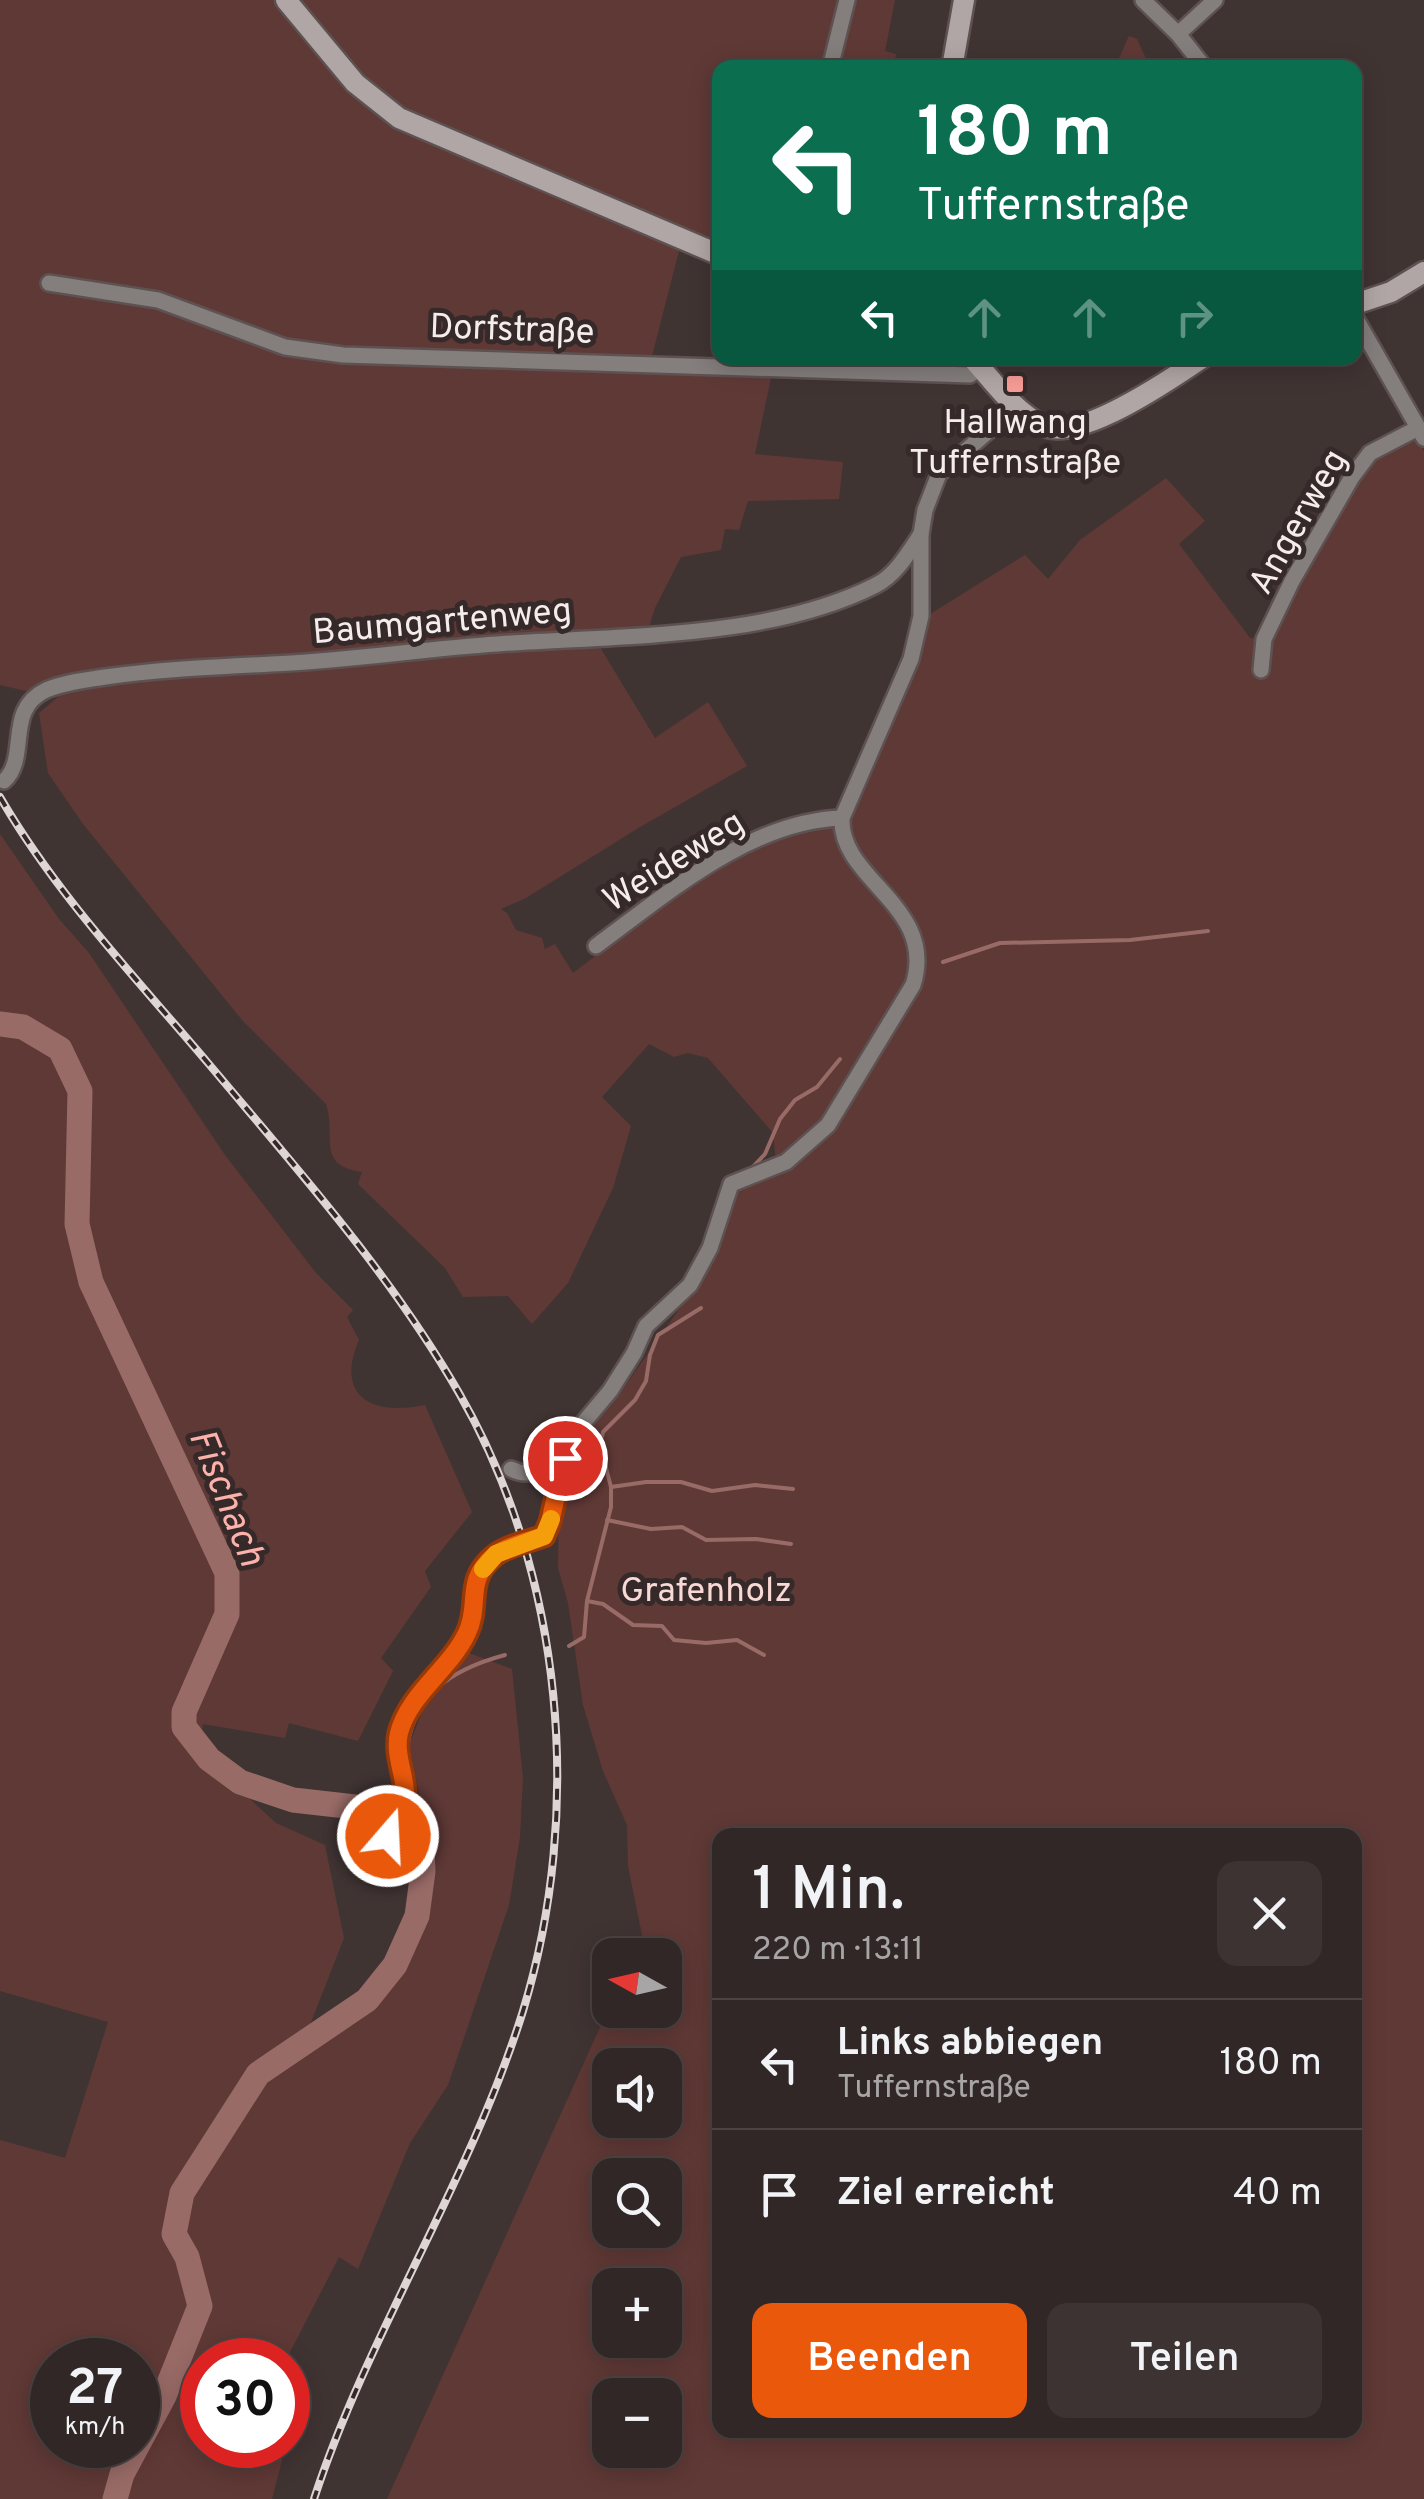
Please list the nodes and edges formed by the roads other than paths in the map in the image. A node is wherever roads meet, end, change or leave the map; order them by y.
1 (286, 0) edge
2 (846, 0) edge
3 (964, 0) edge
4 (1143, 0) edge
5 (1215, 0) edge
6 (1178, 34) junction
7 (832, 60) edge
8 (953, 60) edge
9 (1199, 60) edge
10 (712, 252) edge
11 (1424, 272) edge
12 (49, 283) dead end
13 (1362, 302) edge
14 (1362, 328) edge
15 (975, 365) edge
16 (979, 365) edge
17 (1191, 365) edge
18 (1016, 407) junction
19 (1421, 433) edge
20 (921, 534) junction
21 (1261, 670) dead end
22 (4, 780) dead end
23 (842, 818) junction
24 (596, 946) dead end
25 (573, 1435) junction
26 (510, 1469) dead end
27 (388, 1836) dead end

1 - 10 street
2 - 7 street
3 - 8 street
4 - 6 street
5 - 6 street
6 - 9 street
11 - 13 street
12 - 15 street, Dorfstraße
14 - 19 street
16 - 18 street, Dorfstraße
17 - 18 street, Dorfstraße
18 - 20 street
19 - 21 street, Angerweg
20 - 22 street, Baumgartenweg
20 - 23 street
23 - 24 street, Weideweg
23 - 25 street
25 - 26 street
25 - 27 street

